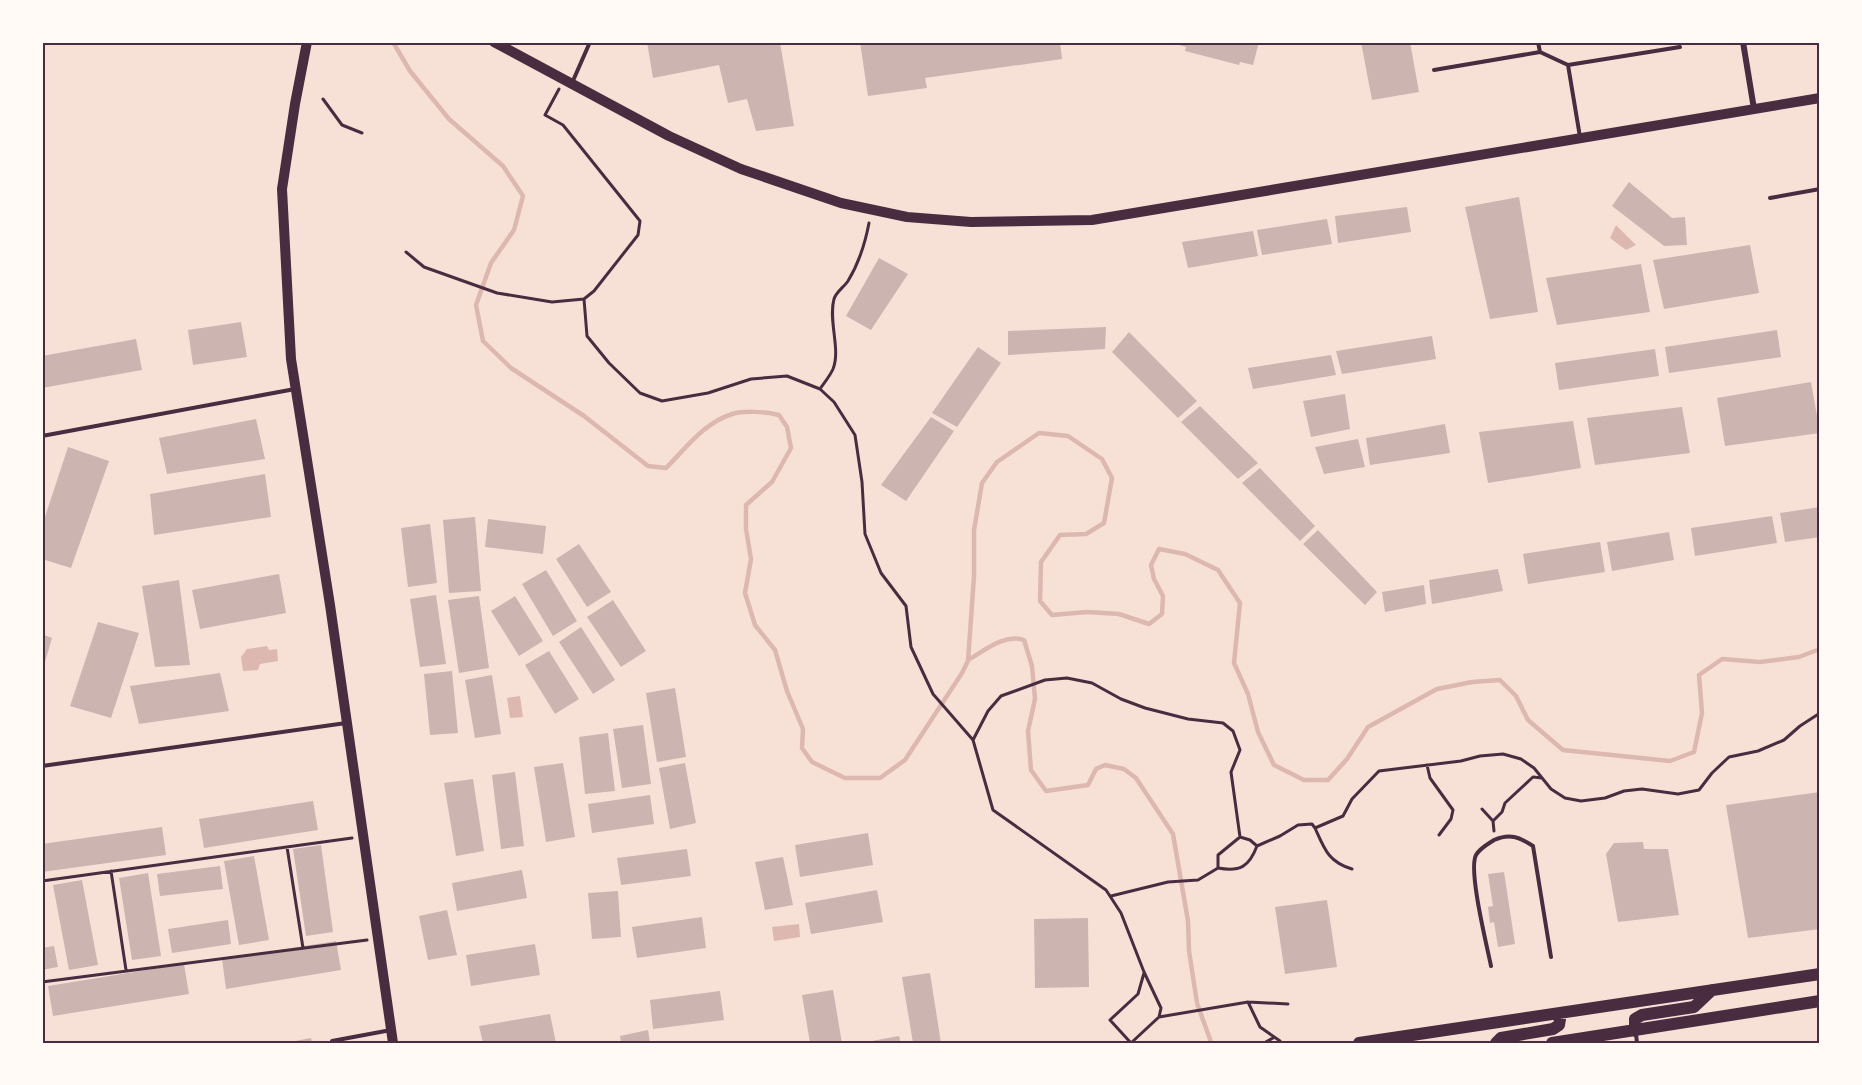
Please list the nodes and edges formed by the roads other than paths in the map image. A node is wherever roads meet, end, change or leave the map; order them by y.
1 (307, 42) edge
2 (494, 42) edge
3 (590, 42) edge
4 (1538, 42) edge
5 (1743, 42) edge
6 (1680, 47) dead end
7 (1540, 52) junction
8 (1568, 65) junction
9 (1434, 70) dead end
10 (568, 81) junction
11 (1820, 98) edge
12 (1754, 109) junction
13 (1580, 138) junction
14 (1820, 189) edge
15 (1770, 198) dead end
16 (296, 389) junction
17 (42, 436) edge
18 (347, 723) junction
19 (42, 766) edge
20 (1551, 957) dead end
21 (1491, 966) dead end
22 (1820, 974) edge
23 (1712, 990) junction
24 (1820, 1001) edge
25 (1561, 1013) junction
26 (391, 1030) junction
27 (1636, 1037) edge
28 (332, 1043) edge
29 (393, 1043) edge
30 (1359, 1043) edge
31 (1496, 1043) edge
32 (1552, 1043) edge

1 - 16 street
2 - 10 street
3 - 10 lane
4 - 7 lane
5 - 12 street
6 - 8 lane
7 - 8 lane
7 - 9 lane
8 - 13 lane
10 - 13 street
11 - 12 street
12 - 13 street
14 - 15 lane
16 - 17 lane
16 - 18 street
18 - 19 lane
18 - 26 street
20 - 21 lane
22 - 23 main road
23 - 25 main road
23 - 27 main road
24 - 27 main road
25 - 30 main road
25 - 31 main road
26 - 28 lane
26 - 29 street
27 - 32 main road

